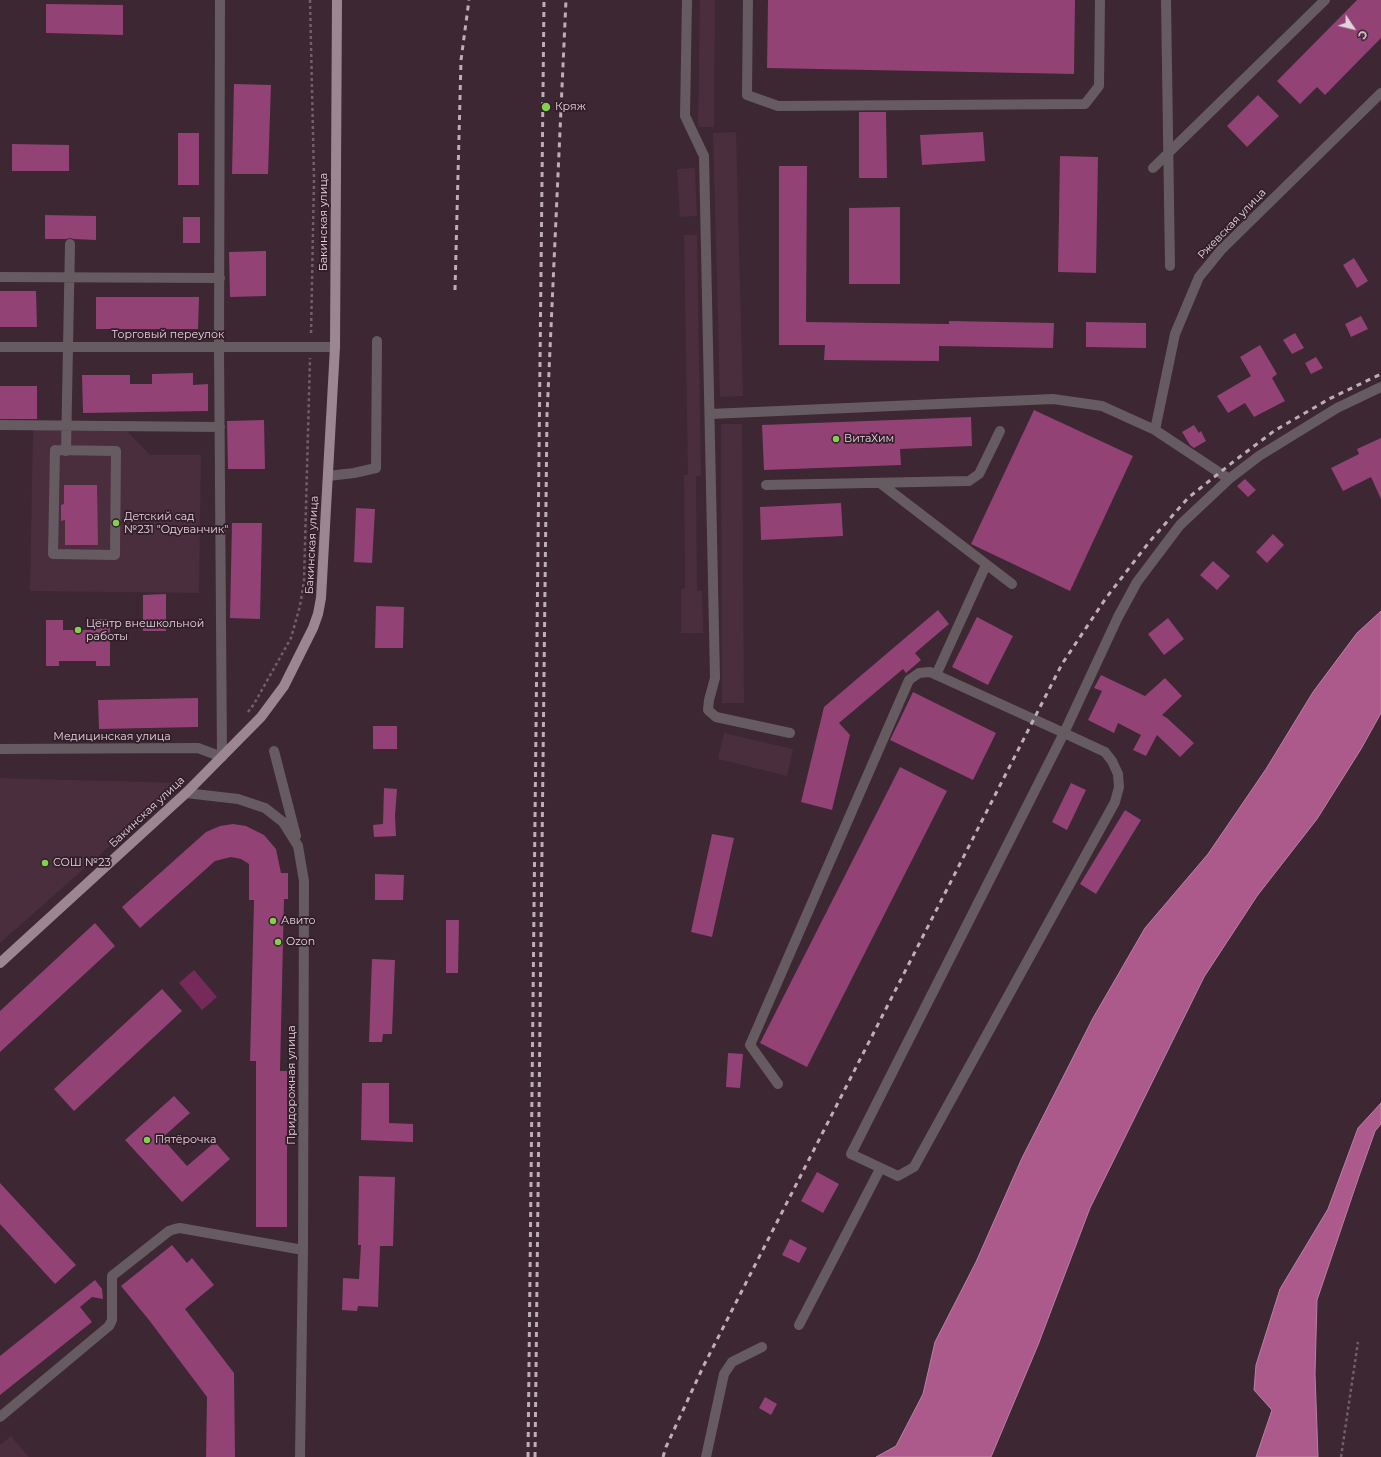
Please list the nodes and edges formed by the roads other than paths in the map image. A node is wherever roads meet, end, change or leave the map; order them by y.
1 (220, 0) edge
2 (337, 0) edge
3 (687, 0) edge
4 (748, 0) edge
5 (1100, 0) edge
6 (1166, 0) edge
7 (1325, 0) edge
8 (1381, 93) edge
9 (1168, 154) junction
10 (1153, 168) dead end
11 (70, 244) dead end
12 (1170, 266) dead end
13 (0, 277) edge
14 (70, 278) junction
15 (220, 278) junction
16 (377, 341) dead end
17 (0, 347) edge
18 (68, 347) junction
19 (220, 347) junction
20 (335, 347) junction
21 (1381, 387) edge
22 (710, 414) junction
23 (0, 424) edge
24 (67, 424) junction
25 (220, 427) junction
26 (1155, 430) junction
27 (1000, 431) dead end
28 (66, 450) junction
29 (328, 476) junction
30 (1229, 479) junction
31 (880, 483) junction
32 (766, 485) dead end
33 (986, 565) junction
34 (1012, 584) dead end
35 (936, 675) junction
36 (1064, 733) junction
37 (790, 734) dead end
38 (0, 749) edge
39 (274, 751) dead end
40 (222, 757) junction
41 (186, 793) junction
42 (298, 846) junction
43 (0, 963) edge
44 (778, 1084) dead end
45 (880, 1169) junction
46 (304, 1250) junction
47 (799, 1325) dead end
48 (762, 1348) dead end
49 (0, 1418) edge
50 (300, 1457) edge
51 (706, 1457) edge

1 - 15 street
2 - 20 main road, Бакинская улица
3 - 22 street
4 - 5 street
6 - 9 street
7 - 9 street
8 - 26 street, Ржевская улица
9 - 10 street
9 - 12 street
11 - 14 street
13 - 14 street
14 - 15 street
14 - 18 street
15 - 19 street
16 - 29 street
17 - 18 street, Торговый переулок
18 - 19 street, Торговый переулок
18 - 24 street
19 - 20 street, Торговый переулок
19 - 25 street
20 - 29 main road, Бакинская улица
21 - 30 street
22 - 26 street
22 - 37 street
23 - 24 street
24 - 25 street
24 - 28 street
25 - 40 street
26 - 30 street
27 - 31 street
28 - 28 street
29 - 40 main road, Бакинская улица
30 - 36 street
31 - 32 street
31 - 33 street
33 - 34 street
33 - 35 street
35 - 36 street
35 - 44 street
36 - 45 street
36 - 45 street
38 - 40 street, Медицинская улица
39 - 42 street
40 - 41 main road, Бакинская улица
41 - 42 street, Придорожная улица
41 - 43 main road, Бакинская улица
42 - 46 street, Придорожная улица
45 - 47 street
46 - 49 street
46 - 50 street, Придорожная улица
48 - 51 street

